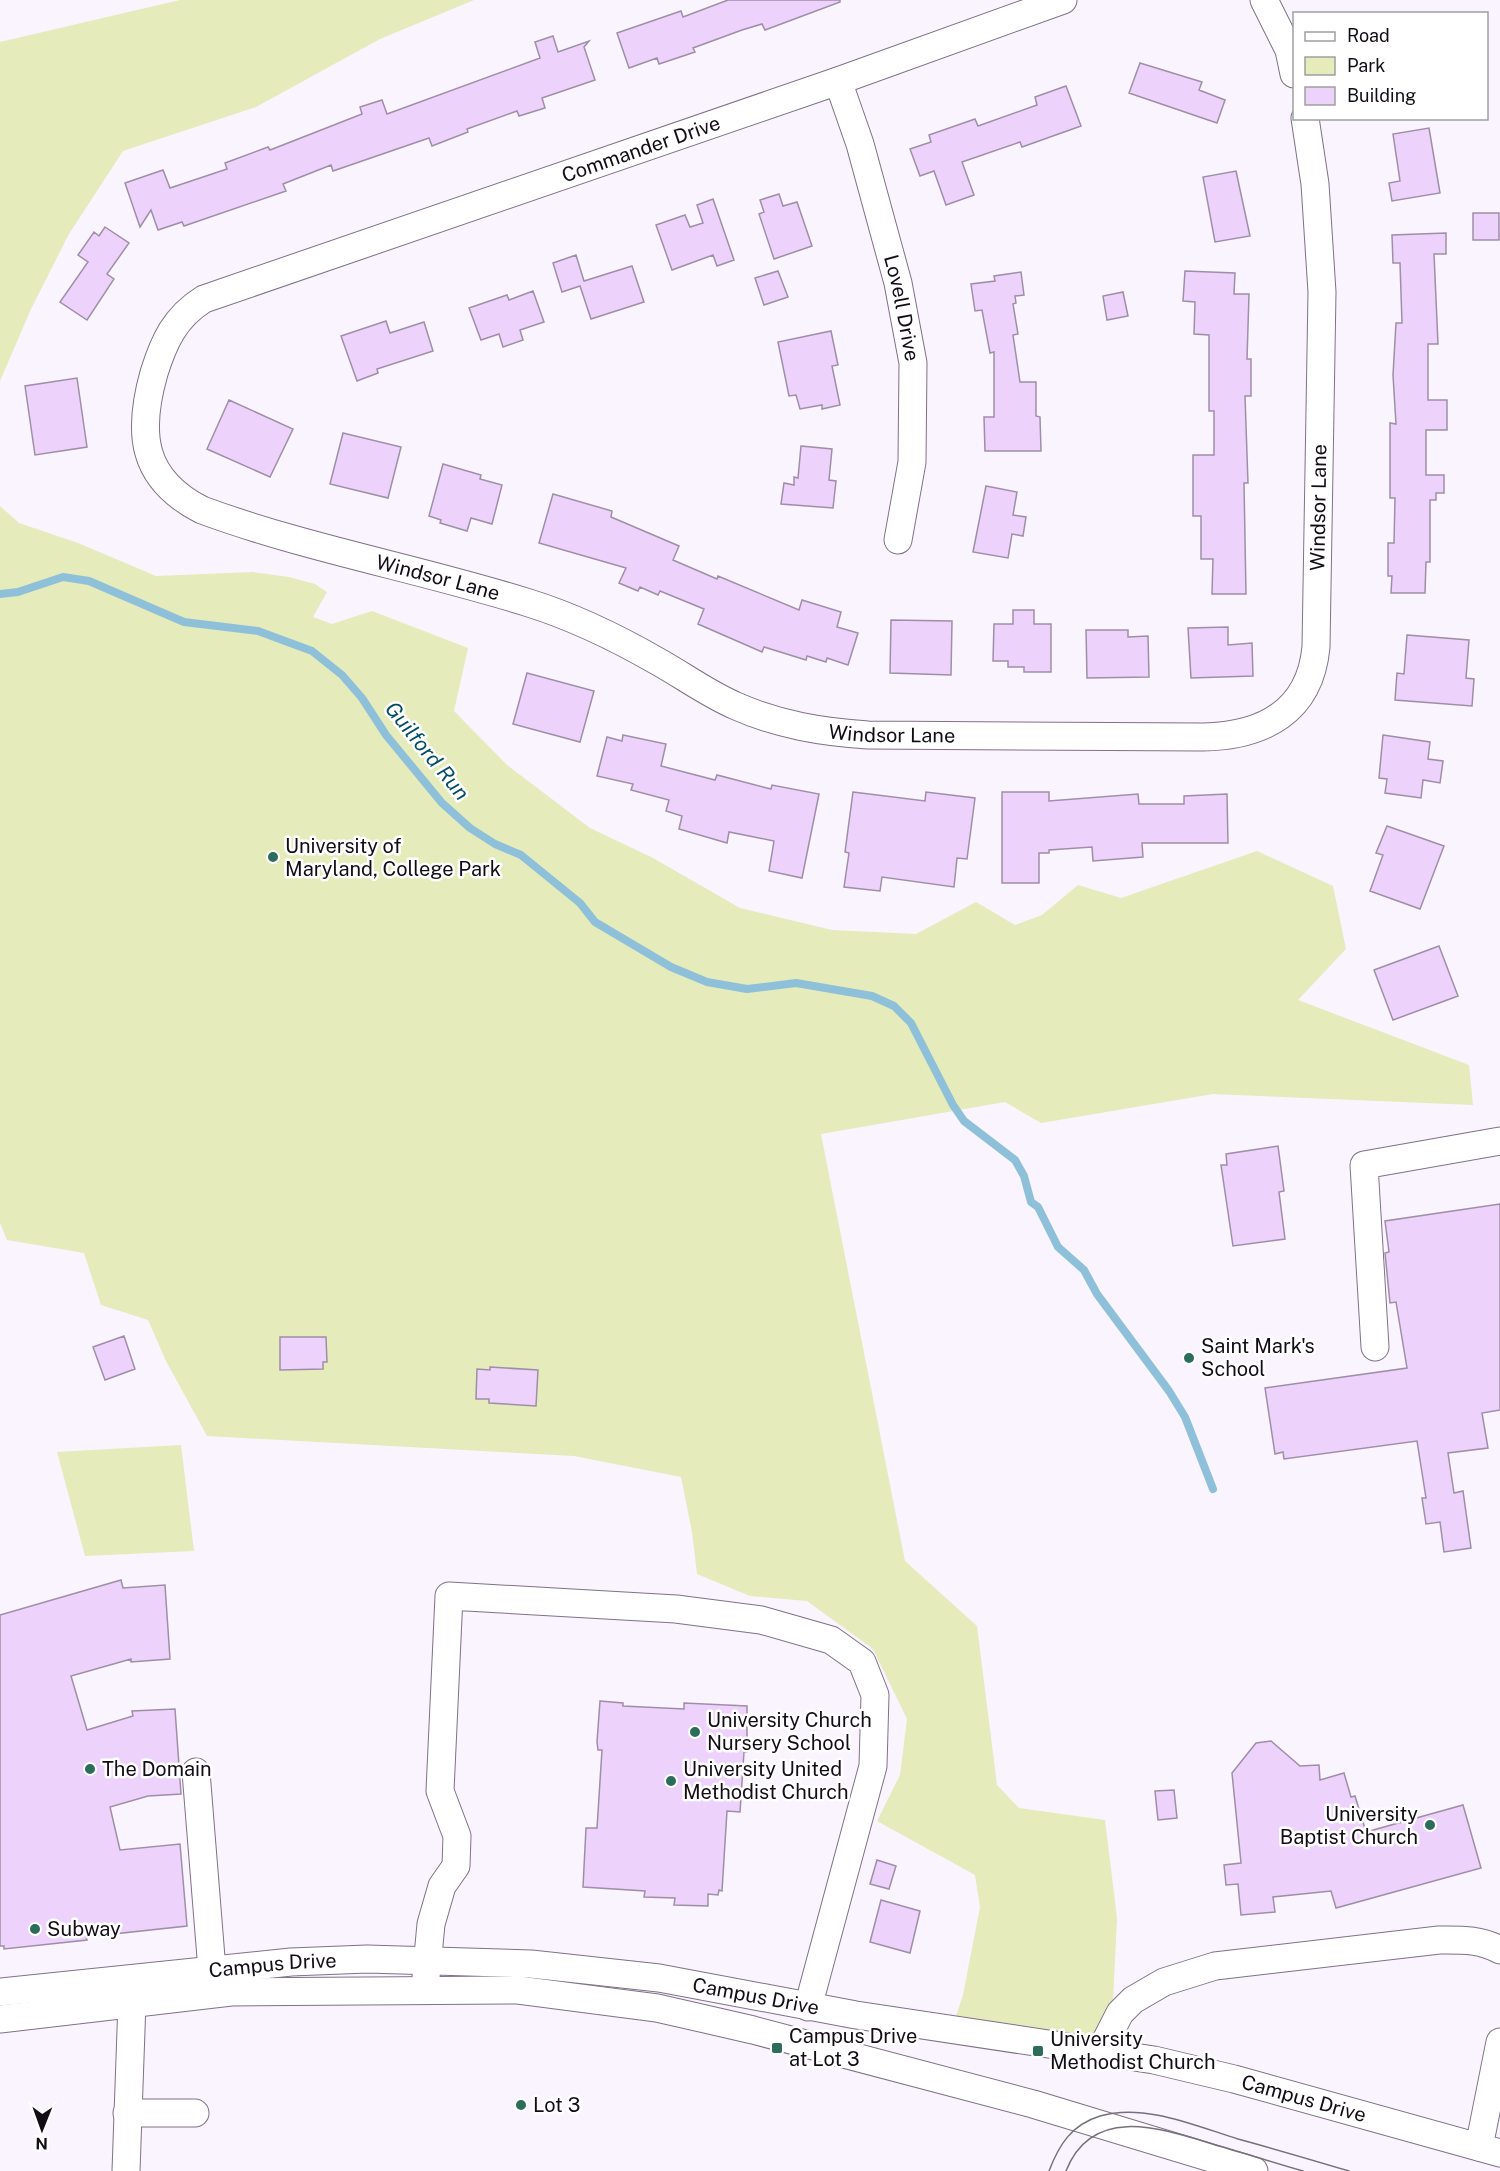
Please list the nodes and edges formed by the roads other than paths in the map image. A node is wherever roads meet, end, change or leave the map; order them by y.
1 (1063, 0) edge
2 (1264, 0) edge
3 (1293, 69) edge
4 (838, 81) junction
5 (1305, 120) edge
6 (217, 294) joint
7 (898, 540) dead end
8 (1500, 1141) edge
9 (1375, 1347) dead end
10 (196, 1772) dead end
11 (1500, 1950) edge
12 (427, 1960) junction
13 (212, 1971) junction
14 (426, 1990) junction
15 (0, 1992) edge
16 (132, 2002) junction
17 (808, 2007) junction
18 (0, 2019) edge
19 (1500, 2042) edge
20 (1100, 2052) junction
21 (127, 2113) junction
22 (195, 2113) dead end
23 (1490, 2150) edge
24 (126, 2171) edge
25 (1254, 2171) edge

1 - 4 street, Commander Drive
2 - 3 street
4 - 6 street, Commander Drive
4 - 7 street, Lovell Drive
5 - 6 street, Windsor Lane
8 - 9 street
10 - 13 street
11 - 20 street
12 - 13 street, Campus Drive
12 - 14 street
12 - 17 street, Campus Drive
12 - 17 street
13 - 15 street, Campus Drive
14 - 16 street, Campus Drive
14 - 25 street, Campus Drive
16 - 18 street, Campus Drive
16 - 21 street
17 - 20 street, Campus Drive
19 - 23 street
20 - 23 street, Campus Drive
21 - 22 street
21 - 24 street

